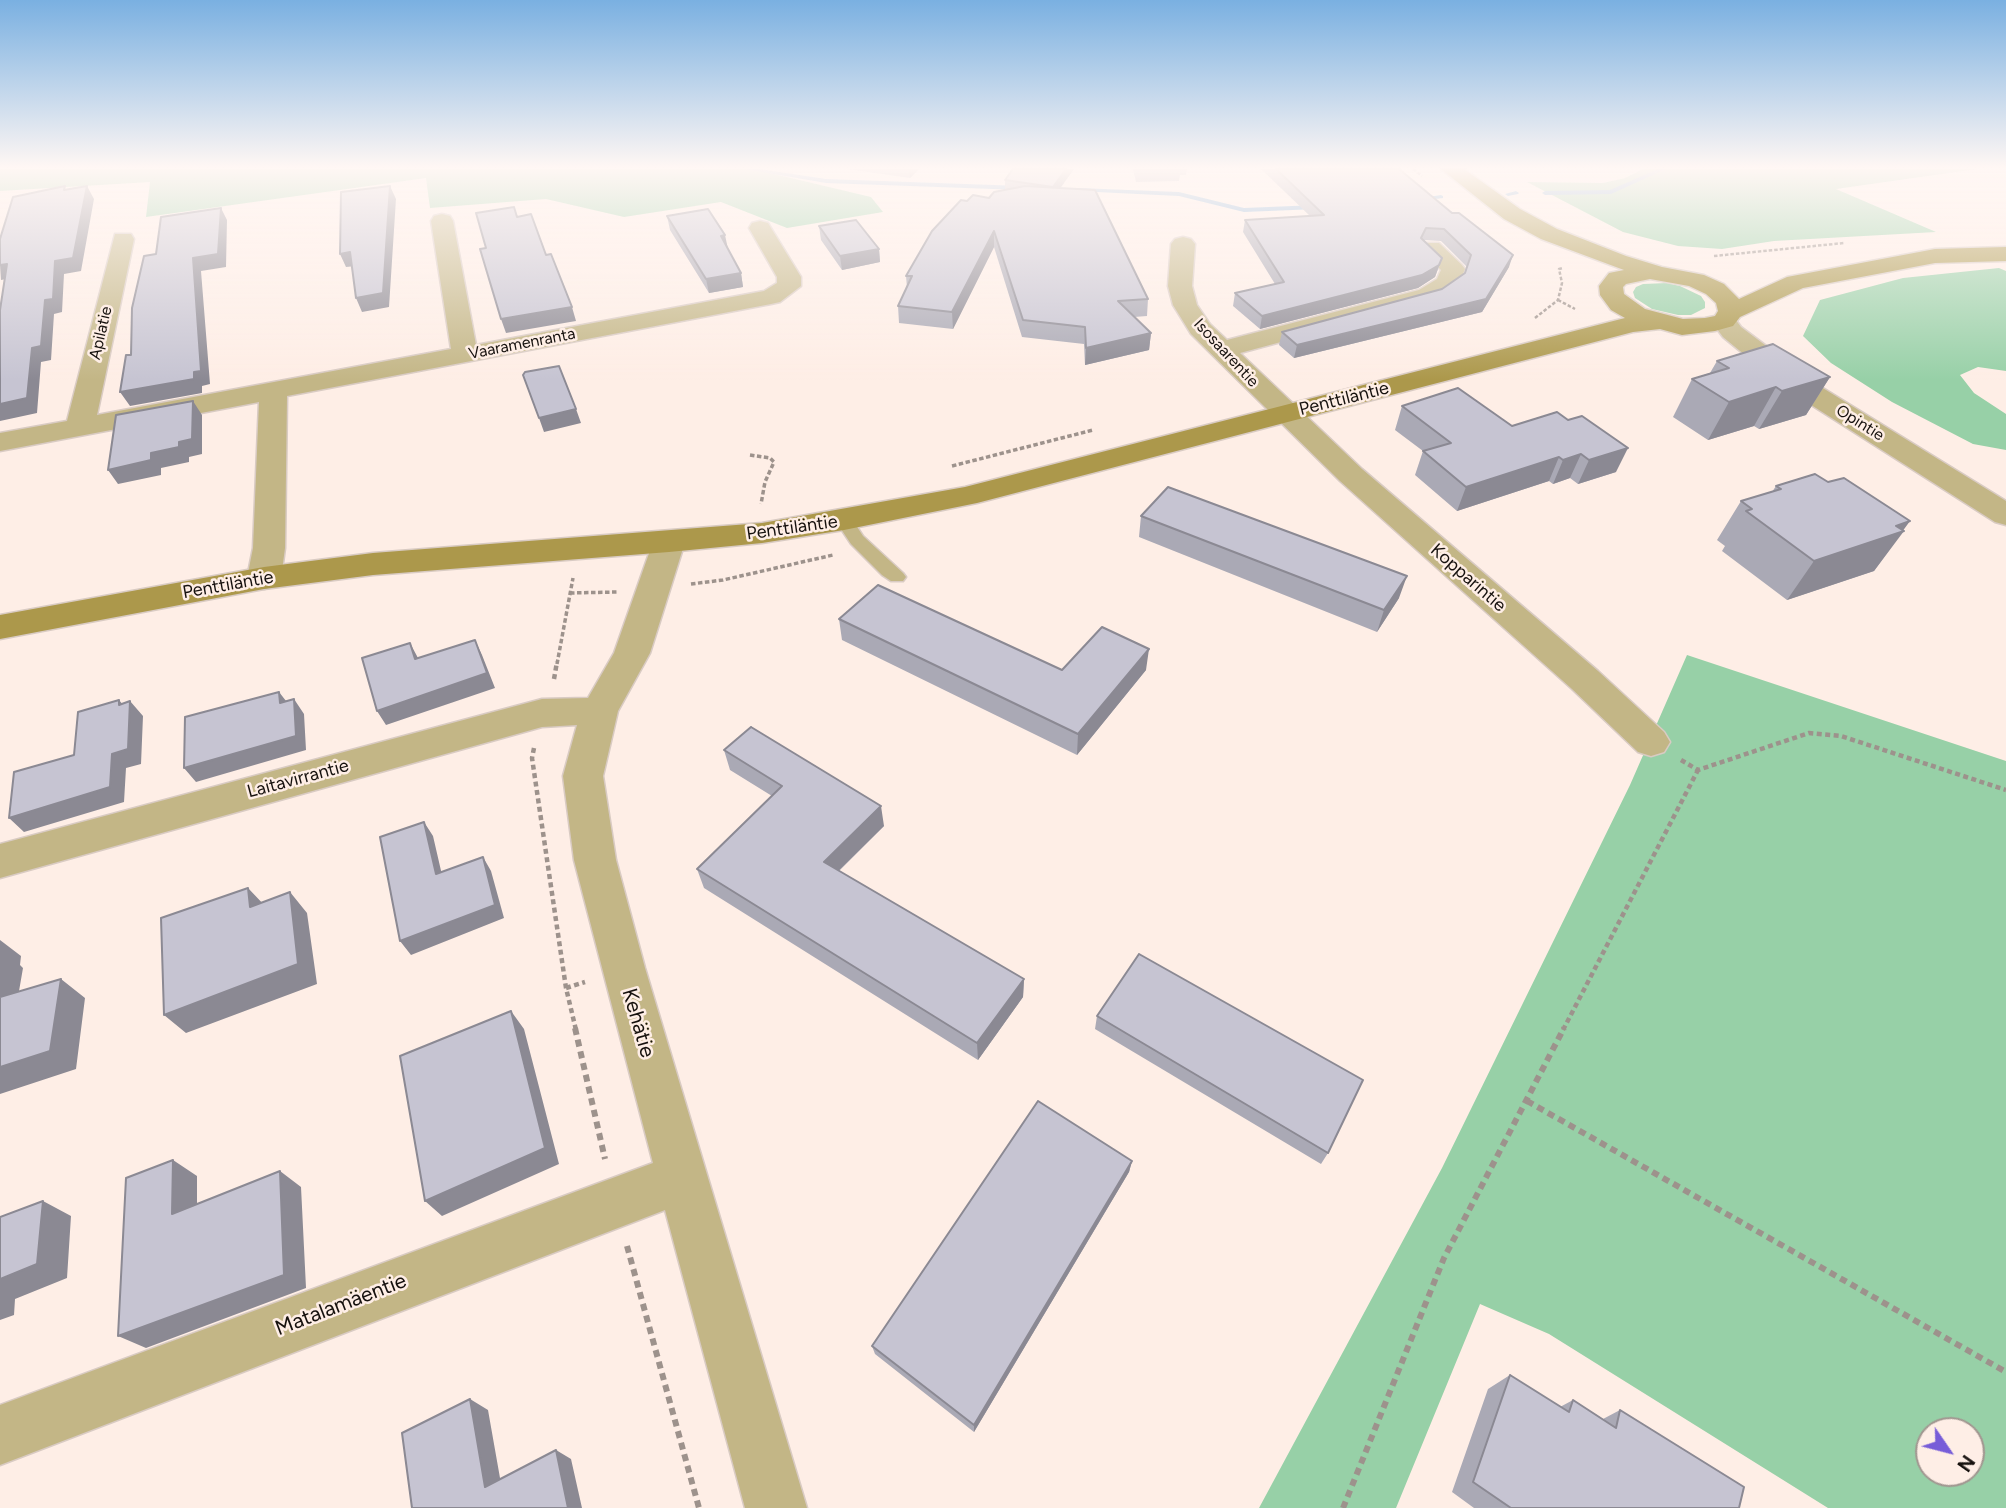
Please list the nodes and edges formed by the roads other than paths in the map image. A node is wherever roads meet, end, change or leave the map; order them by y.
1 (123, 239) dead end
2 (445, 239) edge
3 (767, 239) edge
4 (1536, 239) edge
5 (1563, 239) edge
6 (1183, 244) dead end
7 (1431, 248) edge
8 (2006, 254) edge
9 (1683, 277) junction
10 (1796, 282) junction
11 (1611, 290) junction
12 (1728, 316) junction
13 (1656, 322) junction
14 (1682, 327) junction
15 (1567, 339) junction
16 (1221, 350) junction
17 (466, 355) junction
18 (1770, 367) junction
19 (273, 391) junction
20 (1285, 413) junction
21 (80, 427) junction
22 (0, 442) edge
23 (2006, 515) edge
24 (844, 520) junction
25 (669, 542) junction
26 (897, 577) dead end
27 (264, 578) junction
28 (0, 627) edge
29 (599, 711) junction
30 (1651, 742) road end
31 (0, 861) edge
32 (682, 1178) junction
33 (0, 1435) edge
34 (776, 1508) edge

1 - 21 street, Apilatie
2 - 17 street
3 - 17 street, Vaaramenranta
4 - 11 street
5 - 9 street
6 - 16 street, Isosaarentie
7 - 16 street
8 - 10 street
9 - 10 street
9 - 11 street
9 - 12 street
10 - 12 street
11 - 13 street
11 - 15 street, Penttiläntie
12 - 14 street
12 - 18 street, Opintie
13 - 14 street
13 - 15 street, Penttiläntie
14 - 18 street
15 - 20 street, Penttiläntie
16 - 20 street, Isosaarentie
17 - 19 street, Vaaramenranta
18 - 23 street, Opintie
19 - 21 street, Vaaramenranta
19 - 27 street
20 - 24 street, Penttiläntie
20 - 30 street, Kopparintie
21 - 22 street, Vaaramenranta
24 - 25 street, Penttiläntie
24 - 26 lane
25 - 27 street, Penttiläntie
25 - 29 street, Kehätie
27 - 28 street, Penttiläntie
29 - 31 street, Laitavirrantie
29 - 32 street, Kehätie
32 - 33 street, Matalamäentie
32 - 34 street, Kehätie

